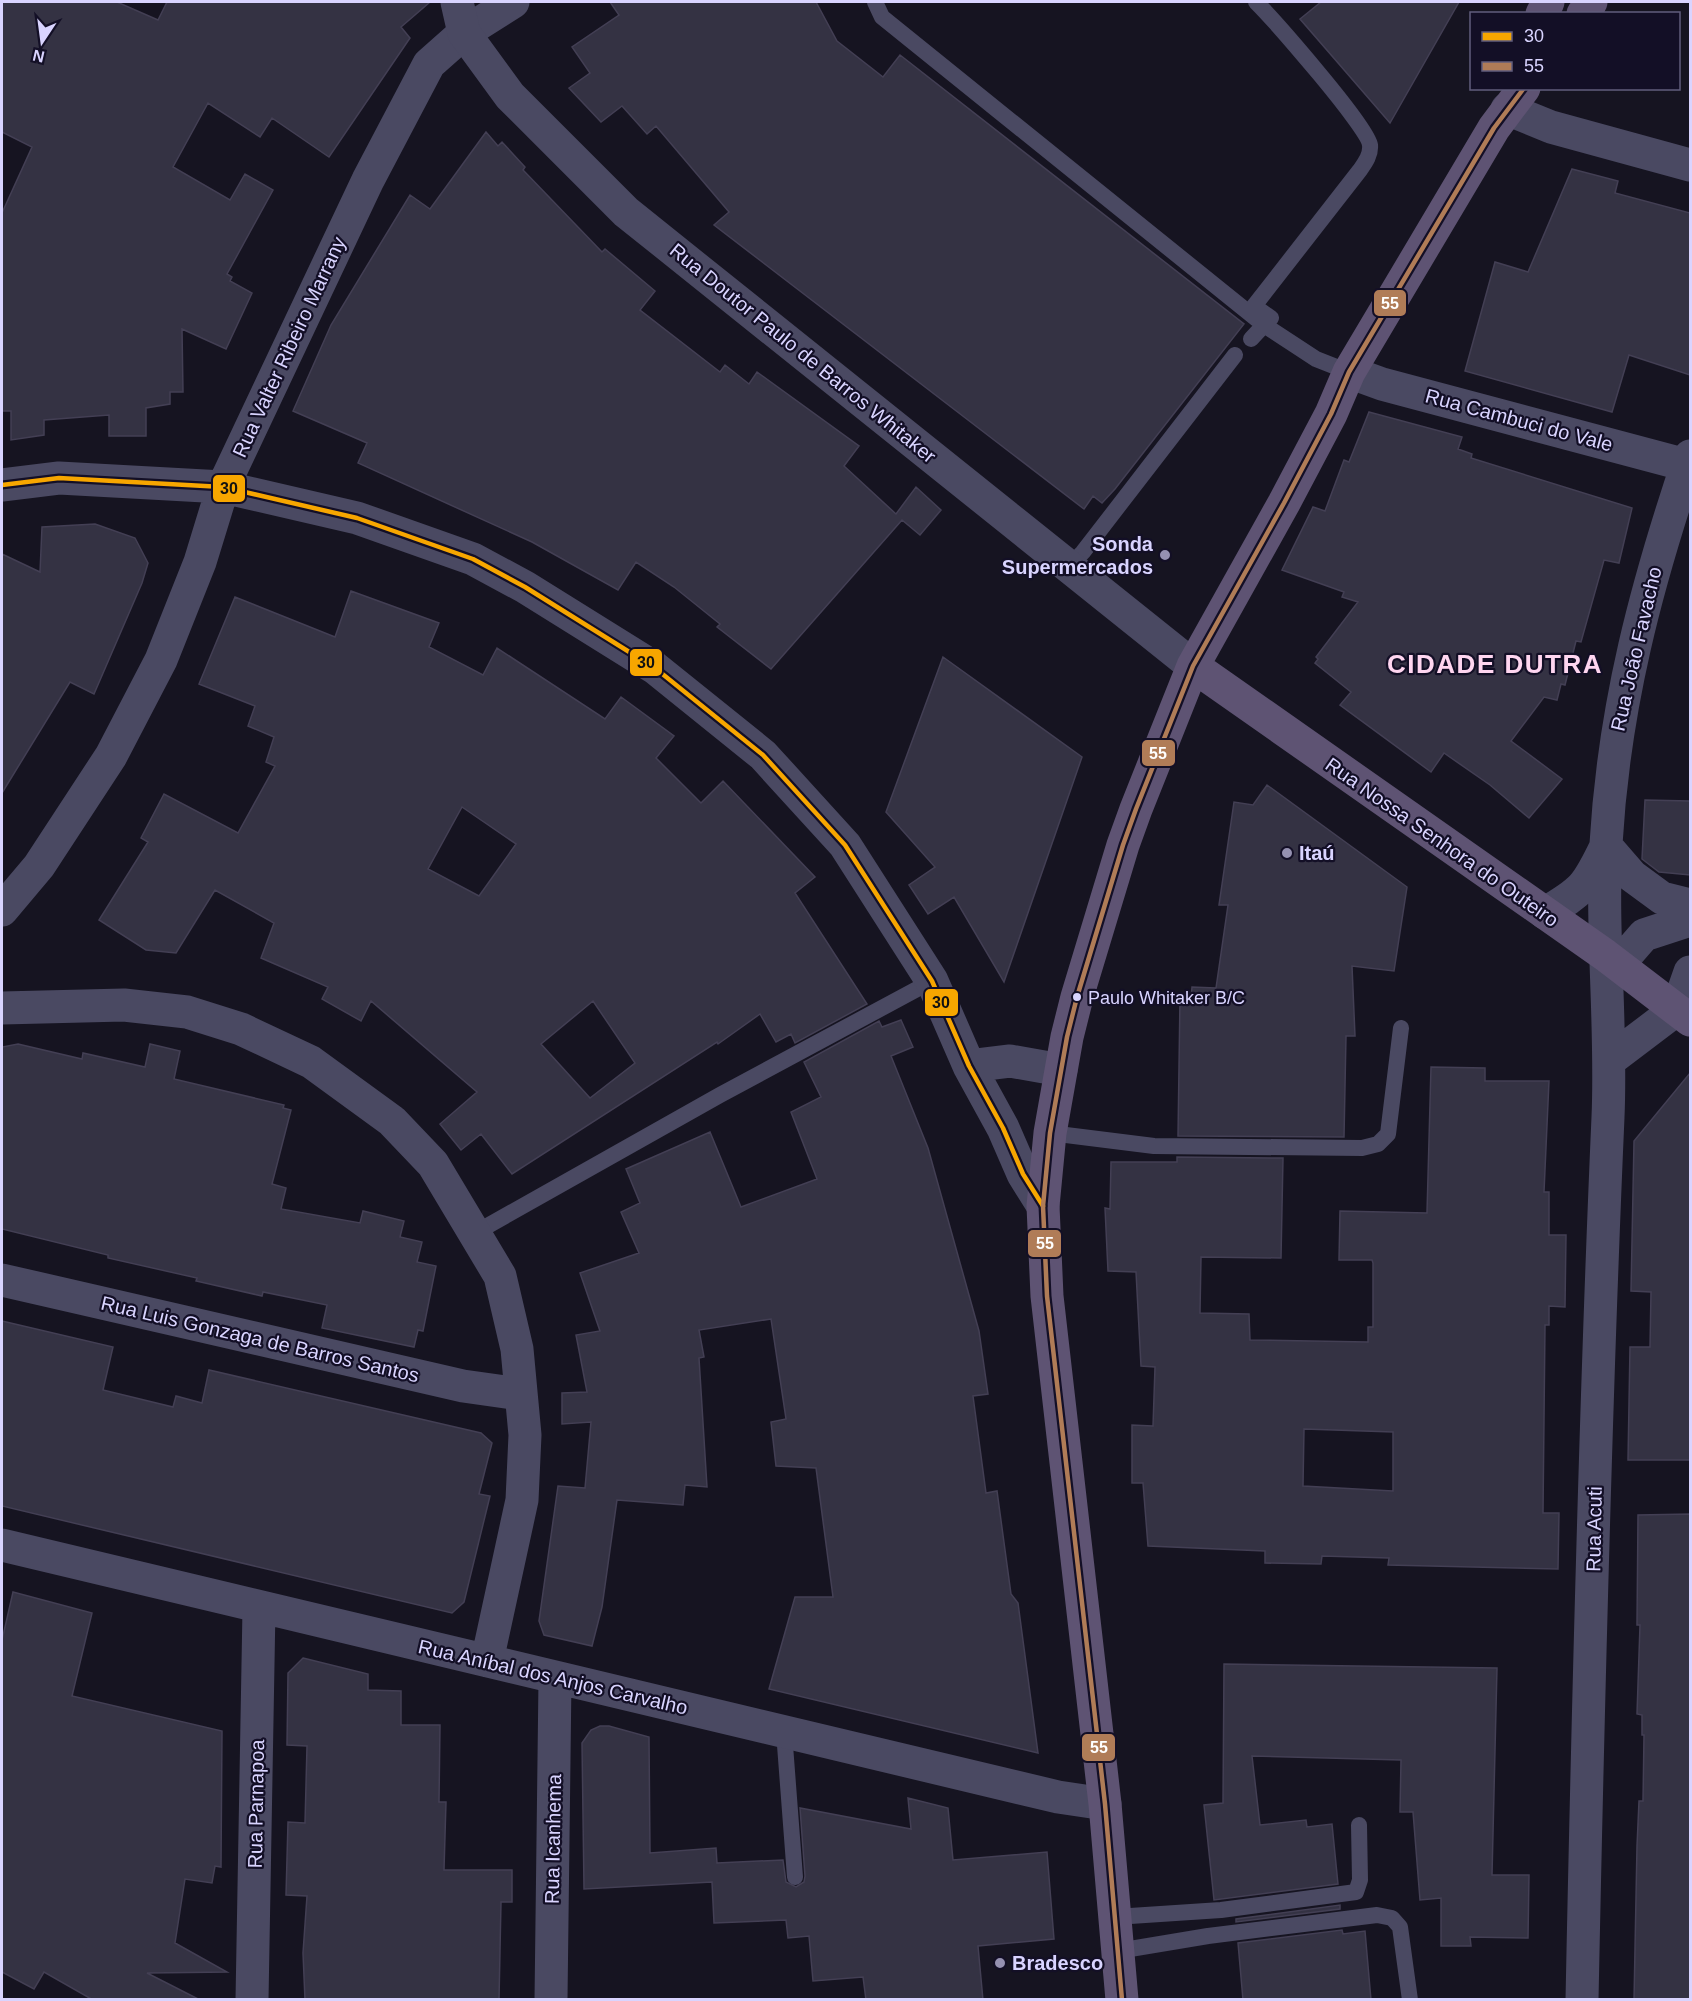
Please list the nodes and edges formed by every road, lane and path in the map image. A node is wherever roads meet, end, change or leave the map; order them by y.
1 (457, 2) edge
2 (513, 2) edge
3 (875, 2) edge
4 (1256, 2) edge
5 (464, 33) junction
6 (1515, 95) edge
7 (1690, 165) edge
8 (1264, 325) junction
9 (1251, 339) dead end
10 (1235, 356) dead end
11 (1352, 368) junction
12 (1690, 462) edge
13 (2, 485) edge
14 (223, 487) junction
15 (1068, 568) junction
16 (1193, 666) junction
17 (1606, 846) junction
18 (1690, 905) edge
19 (2, 910) edge
20 (1545, 913) junction
21 (1690, 920) edge
22 (1612, 960) junction
23 (1690, 972) edge
24 (932, 981) junction
25 (2, 1008) edge
26 (1684, 1014) edge
27 (1401, 1028) dead end
28 (1611, 1059) junction
29 (969, 1066) junction
30 (1061, 1070) junction
31 (1050, 1133) junction
32 (1044, 1206) junction
33 (475, 1233) junction
34 (2, 1280) edge
35 (520, 1394) junction
36 (2, 1545) edge
37 (259, 1608) junction
38 (487, 1661) junction
39 (555, 1679) junction
40 (784, 1732) junction
41 (1105, 1804) junction
42 (1359, 1825) dead end
43 (795, 1877) dead end
44 (1115, 1917) junction
45 (1118, 1952) junction
46 (252, 2000) edge
47 (550, 2000) edge
48 (1122, 2000) edge
49 (1410, 2000) edge
50 (1582, 2000) edge

1 - 5 street, Rua Doutor Paulo de Barros Whitaker
2 - 5 street, Rua Valter Ribeiro Marrany
3 - 8 lane
4 - 11 lane
5 - 14 street, Rua Valter Ribeiro Marrany
5 - 15 street, Rua Doutor Paulo de Barros Whitaker
6 - 7 street
6 - 11 main road
8 - 9 lane
8 - 11 lane
10 - 15 lane
11 - 12 street, Rua Cambuci do Vale
11 - 16 main road
12 - 17 street, Rua João Favacho
13 - 14 street
14 - 19 street, Rua Valter Ribeiro Marrany
14 - 24 street
15 - 16 street, Rua Doutor Paulo de Barros Whitaker
16 - 20 main road, Rua Nossa Senhora do Outeiro
16 - 30 main road
17 - 18 street
17 - 20 street, Rua João Favacho
17 - 22 street, Rua João Favacho
20 - 22 main road, Rua Nossa Senhora do Outeiro
21 - 22 street
22 - 26 main road, Rua Nossa Senhora do Outeiro
22 - 28 street, Rua Acuti
23 - 26 street
24 - 29 street
24 - 33 lane
25 - 33 street
26 - 28 street
27 - 31 lane
28 - 50 street, Rua Acuti
29 - 30 street
29 - 32 street
30 - 31 main road
31 - 32 main road
32 - 41 main road
33 - 35 street
34 - 35 street, Rua Luis Gonzaga de Barros Santos
35 - 38 street
36 - 37 street, Rua Aníbal dos Anjos Carvalho
37 - 38 street, Rua Aníbal dos Anjos Carvalho
37 - 46 street, Rua Parnapoa
38 - 39 street, Rua Aníbal dos Anjos Carvalho
39 - 40 street, Rua Aníbal dos Anjos Carvalho
39 - 47 street, Rua Icanhema
40 - 41 street, Rua Aníbal dos Anjos Carvalho
40 - 43 lane
41 - 44 main road
42 - 44 lane
44 - 45 main road
45 - 48 main road
45 - 49 lane

